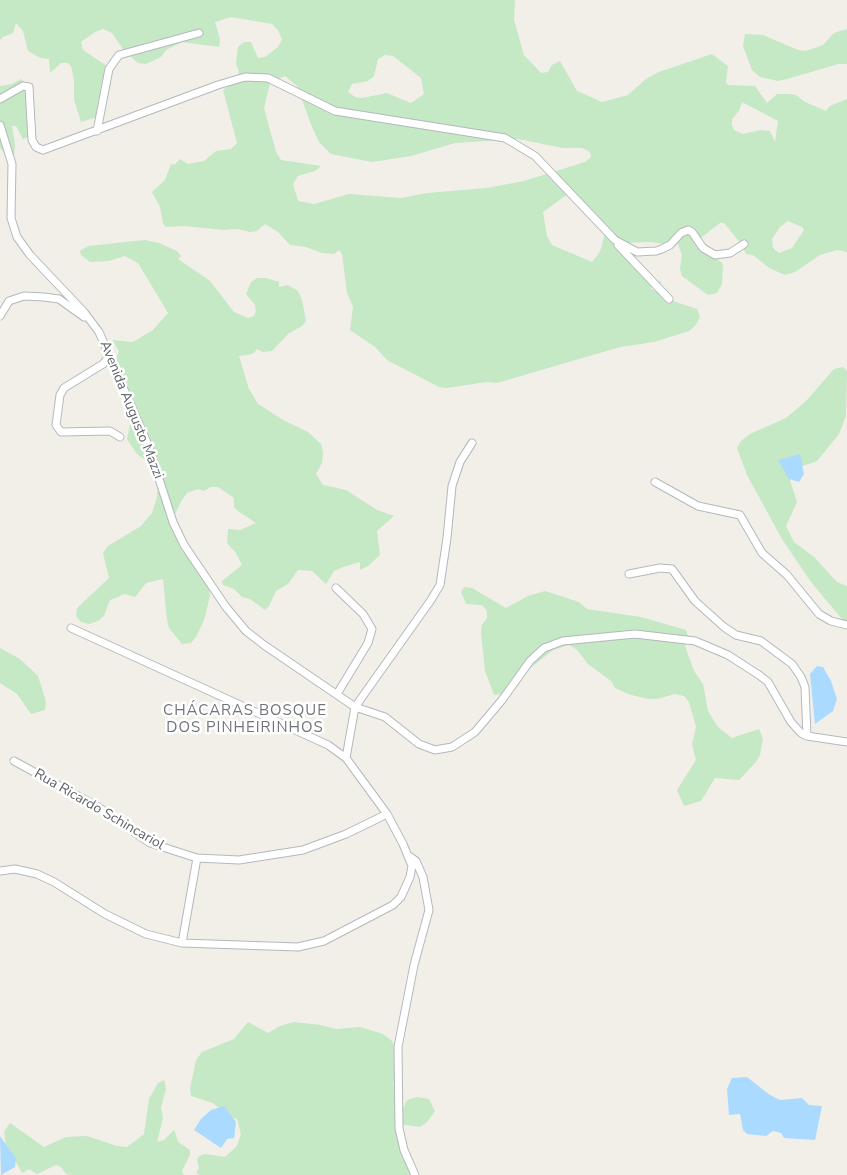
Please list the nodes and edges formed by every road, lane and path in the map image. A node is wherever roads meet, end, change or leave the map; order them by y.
1 (199, 33) dead end
2 (0, 99) edge
3 (0, 125) edge
4 (97, 131) junction
5 (615, 240) junction
6 (744, 244) dead end
7 (669, 299) dead end
8 (0, 316) edge
9 (92, 322) junction
10 (109, 356) junction
11 (120, 437) dead end
12 (472, 443) dead end
13 (655, 482) dead end
14 (629, 574) dead end
15 (336, 588) dead end
16 (847, 625) edge
17 (71, 628) dead end
18 (336, 694) junction
19 (355, 707) junction
20 (807, 736) junction
21 (847, 742) edge
22 (346, 758) junction
23 (14, 761) dead end
24 (386, 814) junction
25 (409, 856) junction
26 (197, 858) junction
27 (0, 871) edge
28 (182, 943) junction
29 (414, 1175) edge

1 - 4 street
2 - 4 street
3 - 9 street, Avenida Augusto Mazzi
4 - 5 street
5 - 6 street
5 - 7 street
8 - 9 street
9 - 10 street, Avenida Augusto Mazzi
10 - 11 street
10 - 18 street, Avenida Augusto Mazzi
12 - 19 street
13 - 16 street
14 - 20 street
15 - 18 street
17 - 22 street
18 - 19 street, Avenida Augusto Mazzi
19 - 20 street, Avenida Augusto Mazzi
19 - 22 street
20 - 21 street
22 - 24 street
23 - 26 street, Rua Ricardo Schincariol
24 - 25 street
24 - 26 street, Rua Ricardo Schincariol
25 - 28 street
25 - 29 street
26 - 28 street
27 - 28 street

